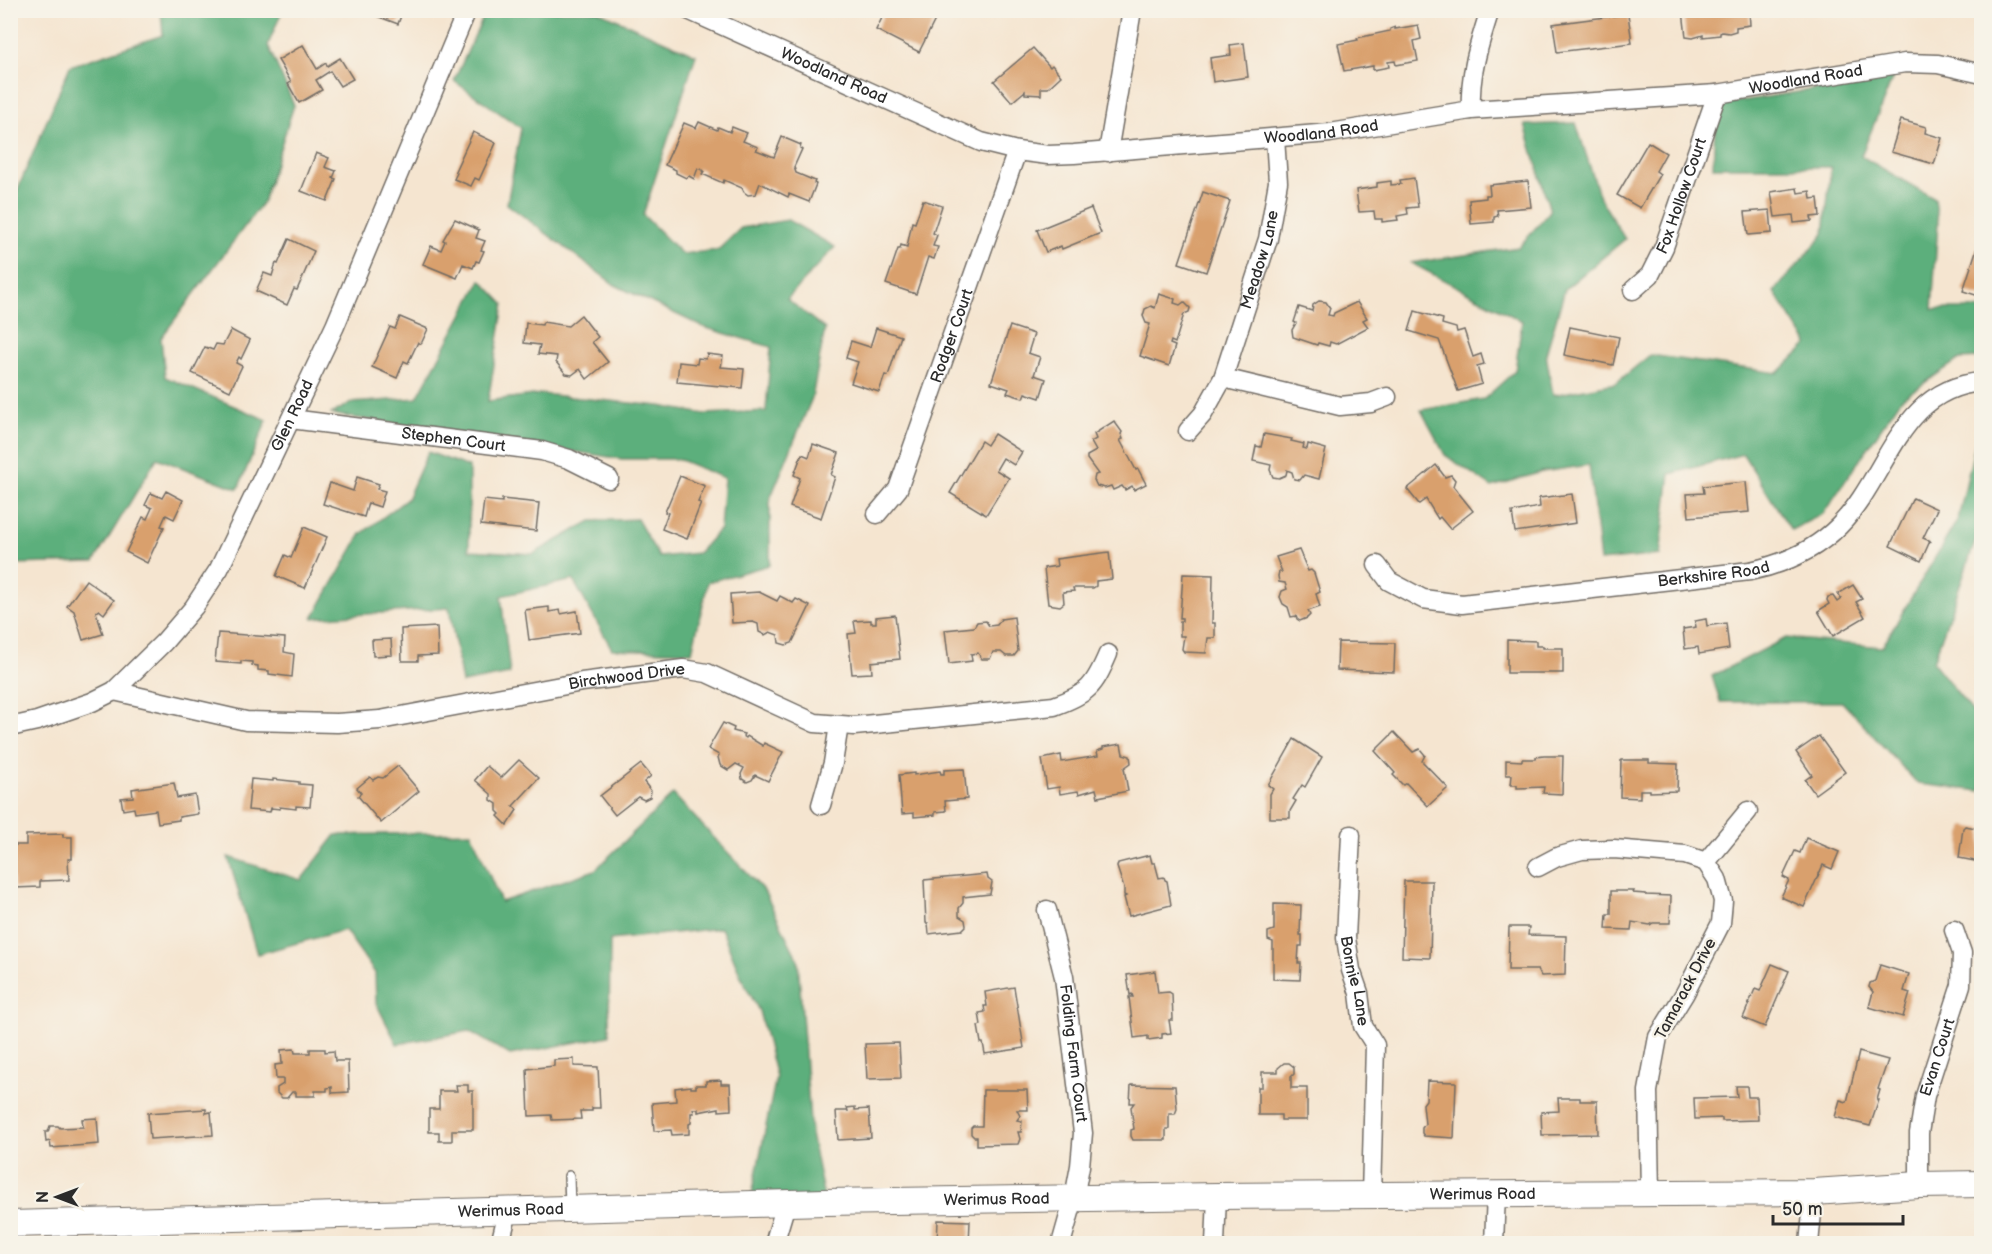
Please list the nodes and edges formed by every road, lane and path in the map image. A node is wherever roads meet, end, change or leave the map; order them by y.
1 (467, 10) edge
2 (688, 10) edge
3 (1132, 10) edge
4 (1490, 10) edge
5 (1982, 74) edge
6 (1717, 94) junction
7 (1471, 110) junction
8 (1275, 138) junction
9 (1017, 151) junction
10 (1108, 152) junction
11 (1633, 291) dead end
12 (1223, 378) junction
13 (1982, 382) edge
14 (1387, 397) dead end
15 (291, 419) junction
16 (1188, 431) dead end
17 (609, 479) dead end
18 (877, 514) dead end
19 (1377, 565) dead end
20 (1108, 654) dead end
21 (114, 691) junction
22 (839, 725) junction
23 (10, 727) edge
24 (821, 805) dead end
25 (1748, 811) dead end
26 (1351, 835) dead end
27 (1706, 862) junction
28 (1538, 867) dead end
29 (1047, 910) dead end
30 (1954, 930) dead end
31 (569, 1176) dead end
32 (1982, 1184) edge
33 (1918, 1185) junction
34 (1650, 1192) junction
35 (1814, 1192) junction
36 (1496, 1194) junction
37 (1217, 1196) junction
38 (1371, 1196) junction
39 (1074, 1198) junction
40 (786, 1204) junction
41 (570, 1209) junction
42 (508, 1211) junction
43 (10, 1224) edge
44 (500, 1244) edge
45 (774, 1244) edge
46 (1060, 1244) edge
47 (1215, 1244) edge
48 (1494, 1244) edge
49 (1809, 1244) edge

1 - 15 street, Glen Road
2 - 9 street, Woodland Road
3 - 10 street
4 - 7 street
5 - 6 street, Woodland Road
6 - 7 street, Woodland Road
6 - 11 street, Fox Hollow Court
7 - 8 street, Woodland Road
8 - 10 street, Woodland Road
8 - 12 street, Meadow Lane
9 - 10 street, Woodland Road
9 - 18 street, Rodger Court
12 - 14 street
12 - 16 street, Meadow Lane
13 - 19 street, Berkshire Road
15 - 17 street, Stephen Court
15 - 21 street, Glen Road
20 - 22 street, Birchwood Drive
21 - 22 street, Birchwood Drive
21 - 23 street, Glen Road
22 - 24 street
25 - 27 street
26 - 38 street, Bonnie Lane
27 - 28 street
27 - 34 street, Tamarack Drive
29 - 39 street, Folding Farm Court
30 - 33 street, Evan Court
31 - 41 lane
32 - 33 main road, Werimus Road
33 - 35 main road, Werimus Road
34 - 35 main road, Werimus Road
34 - 36 main road, Werimus Road
35 - 49 street
36 - 38 main road, Werimus Road
36 - 48 street
37 - 38 main road, Werimus Road
37 - 39 main road, Werimus Road
37 - 47 street
39 - 40 main road, Werimus Road
39 - 46 street, Folding Farm Court
40 - 41 main road, Werimus Road
40 - 45 street
41 - 42 main road, Werimus Road
42 - 43 main road, Werimus Road
42 - 44 street

